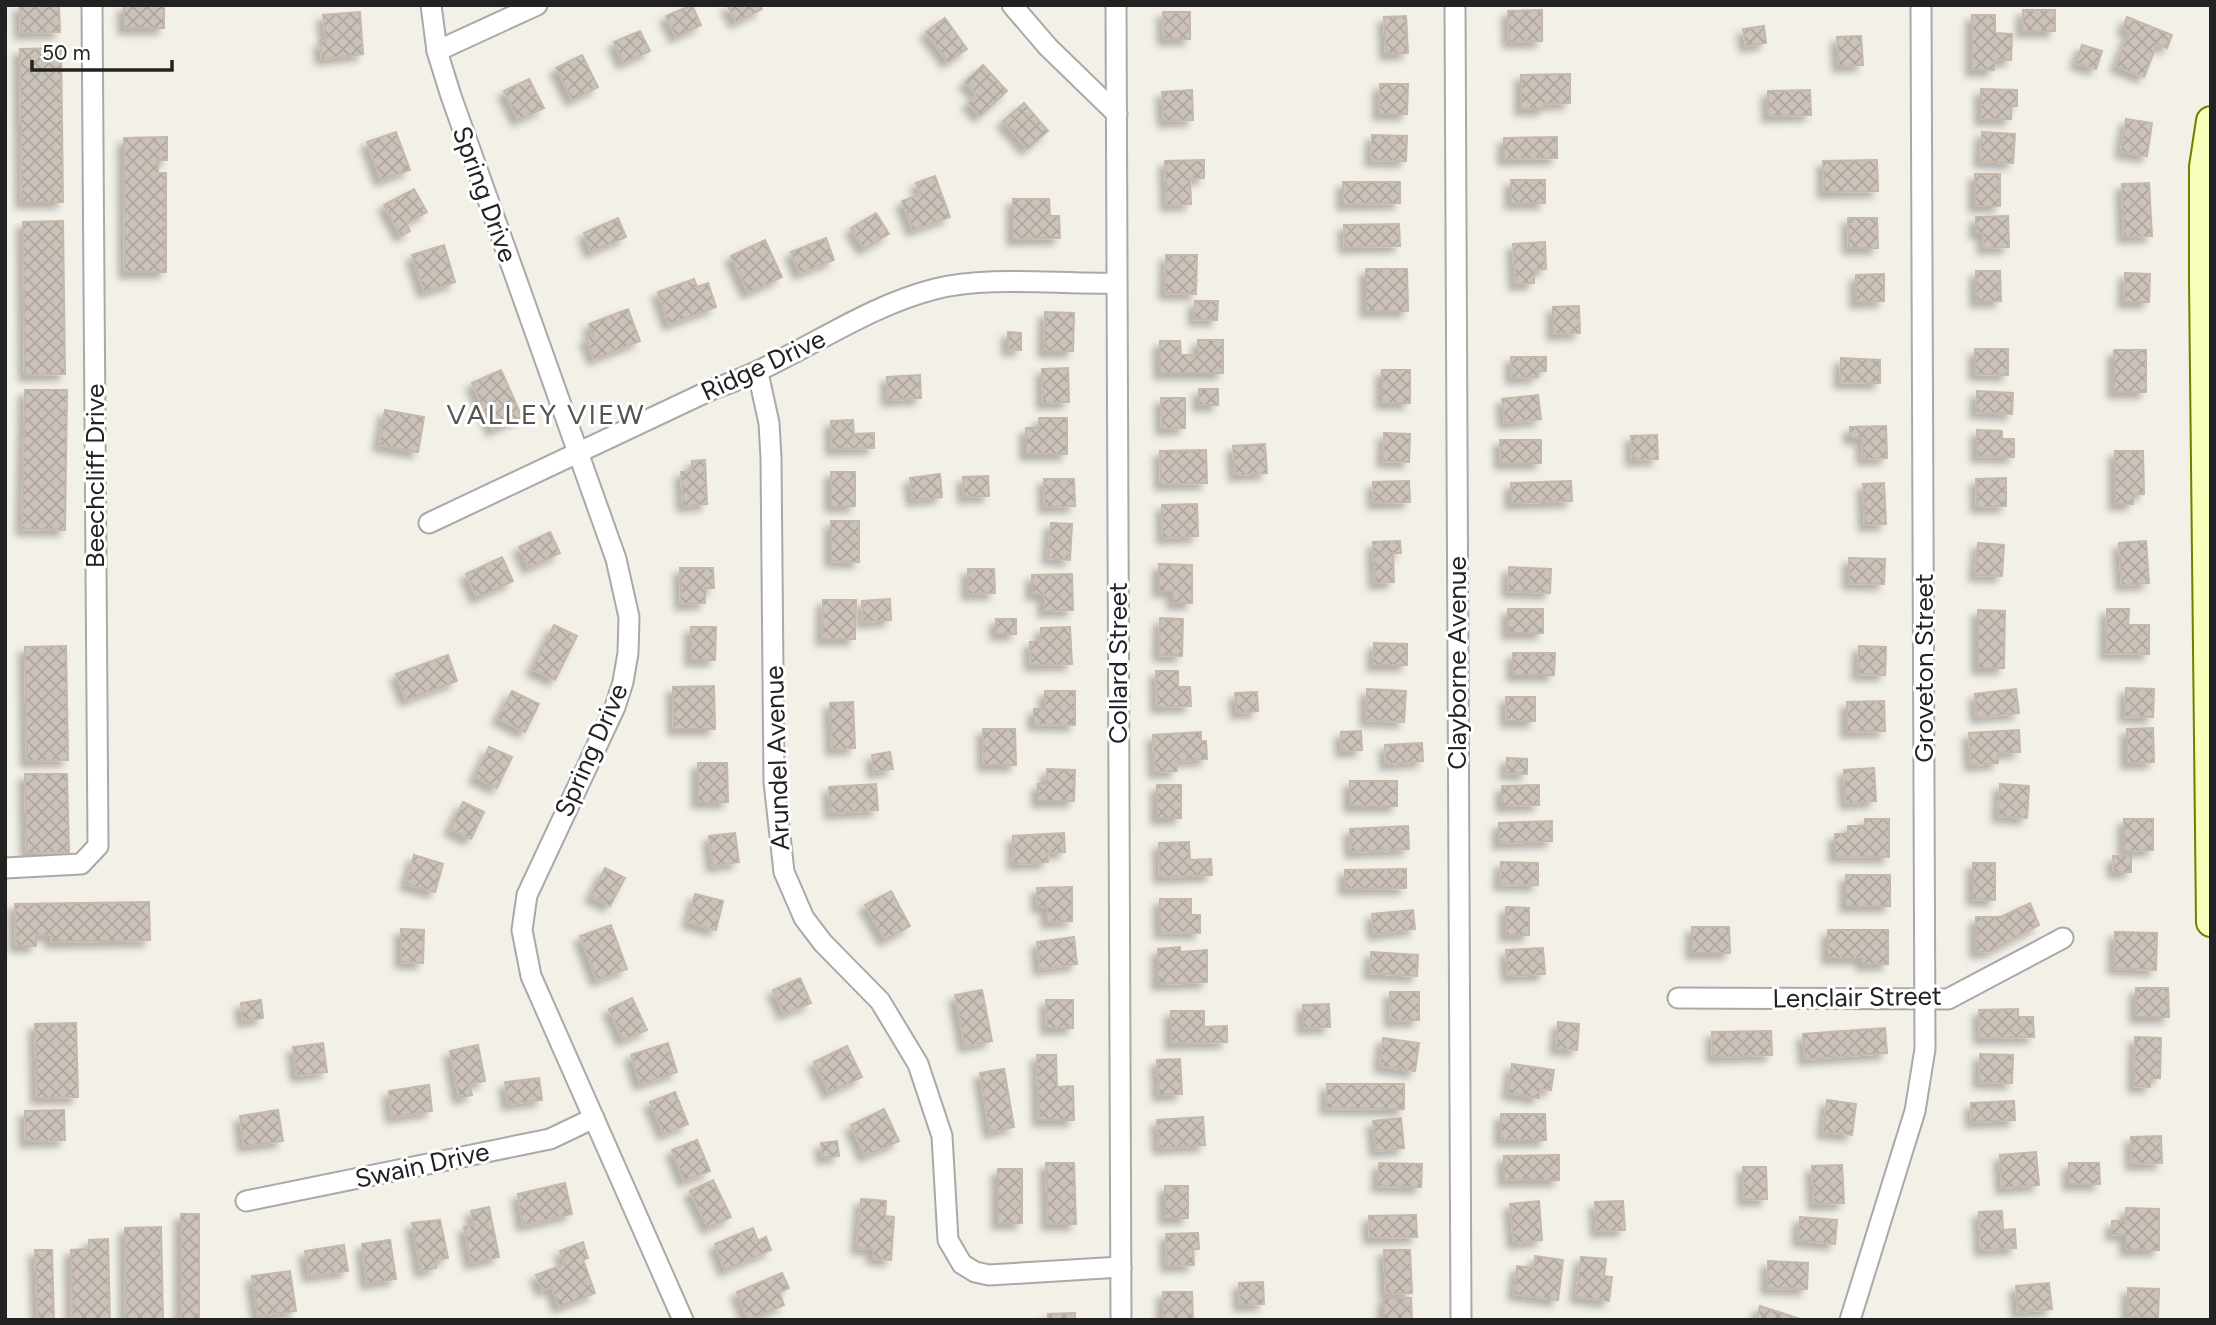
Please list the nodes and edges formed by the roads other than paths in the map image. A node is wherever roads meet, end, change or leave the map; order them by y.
1 (92, 5) edge
2 (431, 5) edge
3 (537, 5) edge
4 (1012, 5) edge
5 (1116, 5) edge
6 (1455, 5) edge
7 (1921, 5) edge
8 (437, 51) junction
9 (1117, 114) junction
10 (2211, 121) edge
11 (1116, 283) junction
12 (758, 373) junction
13 (577, 453) junction
14 (429, 523) dead end
15 (2210, 855) edge
16 (5, 868) edge
17 (2211, 922) edge
18 (2063, 938) dead end
19 (1925, 996) junction
20 (1678, 998) dead end
21 (594, 1118) junction
22 (246, 1201) dead end
23 (1121, 1267) junction
24 (683, 1320) edge
25 (1121, 1320) edge
26 (1461, 1320) edge
27 (1850, 1320) edge

1 - 16 street, Beechcliff Drive
2 - 8 street, Spring Drive
3 - 8 street
4 - 9 street
5 - 9 street, Collard Street
6 - 26 street, Clayborne Avenue
7 - 19 street, Groveton Street
8 - 13 street, Spring Drive
9 - 11 street, Collard Street
10 - 15 street
11 - 12 street, Ridge Drive
11 - 23 street, Collard Street
12 - 13 street, Ridge Drive
12 - 23 street, Arundel Avenue
13 - 14 street, Ridge Drive
13 - 21 street, Spring Drive
15 - 17 street
18 - 19 street, Lenclair Street
19 - 20 street, Lenclair Street
19 - 27 street, Groveton Street
21 - 22 street, Swain Drive
21 - 24 street, Spring Drive
23 - 25 street, Collard Street

